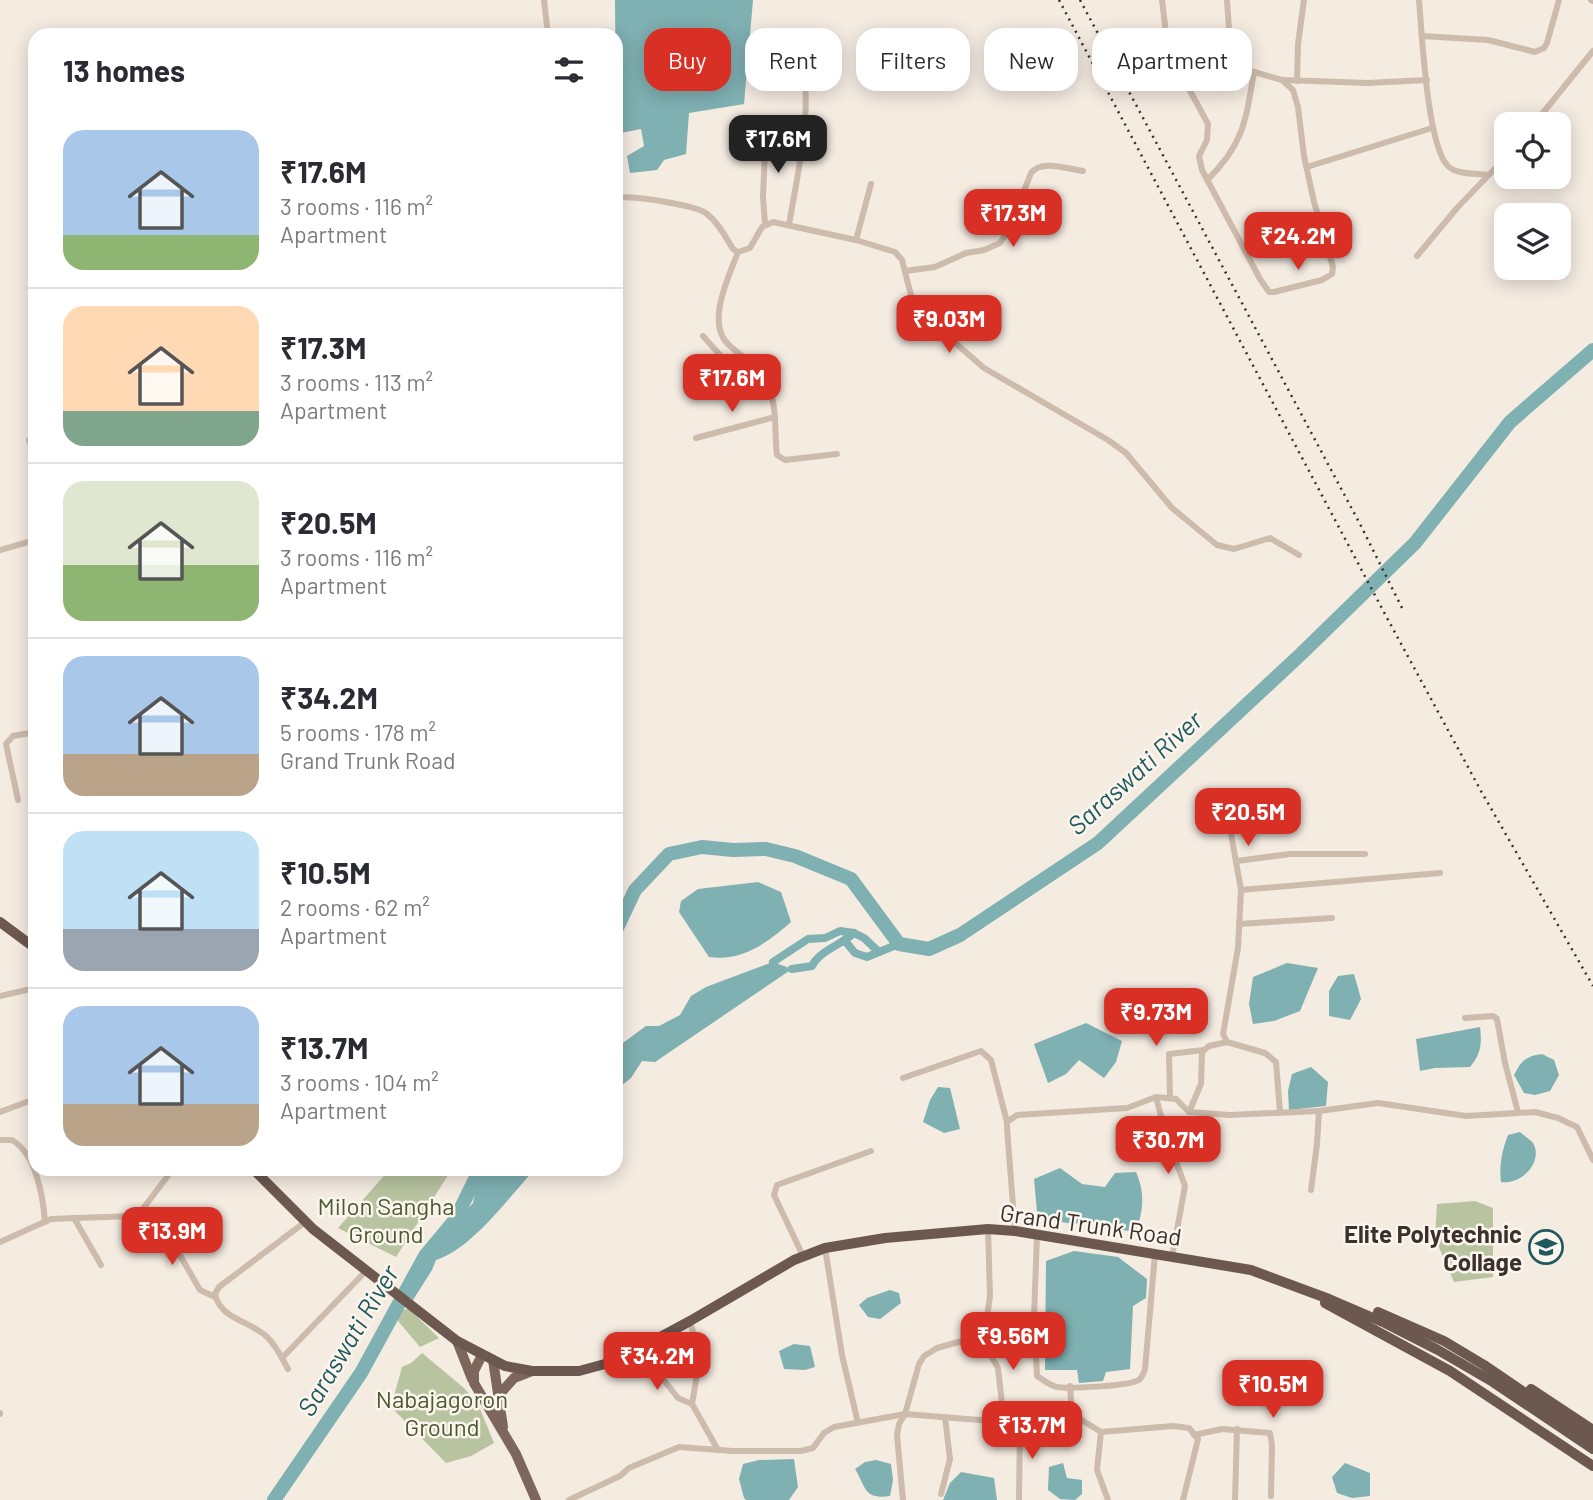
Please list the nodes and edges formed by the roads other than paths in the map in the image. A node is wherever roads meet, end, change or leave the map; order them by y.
1 (544, 0) edge
2 (1162, 0) edge
3 (1227, 0) edge
4 (1304, 0) edge
5 (1419, 0) edge
6 (1559, 0) edge
7 (547, 28) edge
8 (1422, 36) junction
9 (1593, 52) edge
10 (1254, 72) junction
11 (1282, 80) junction
12 (1427, 80) junction
13 (1297, 81) junction
14 (807, 91) edge
15 (1544, 112) edge
16 (766, 127) dead end
17 (1432, 128) junction
18 (1307, 167) junction
19 (1494, 169) edge
20 (1083, 171) dead end
21 (1488, 175) junction
22 (1207, 180) junction
23 (871, 184) dead end
24 (623, 197) edge
25 (765, 224) junction
26 (789, 225) junction
27 (856, 240) junction
28 (738, 252) junction
29 (1416, 256) dead end
30 (905, 271) junction
31 (703, 336) dead end
32 (768, 387) junction
33 (775, 417) junction
34 (696, 438) dead end
35 (837, 454) dead end
36 (28, 542) edge
37 (0, 550) edge
38 (1299, 555) dead end
39 (28, 733) edge
40 (18, 800) dead end
41 (1227, 811) dead end
42 (1365, 854) dead end
43 (1237, 861) junction
44 (1440, 873) dead end
45 (1241, 890) junction
46 (1332, 918) dead end
47 (0, 922) edge
48 (1240, 924) junction
49 (28, 943) edge
50 (28, 990) edge
51 (0, 996) edge
52 (1465, 1018) dead end
53 (1227, 1042) junction
54 (1204, 1050) junction
55 (903, 1078) dead end
56 (1156, 1097) junction
57 (1170, 1097) junction
58 (28, 1102) edge
59 (1319, 1111) junction
60 (0, 1112) edge
61 (1189, 1112) junction
62 (1280, 1112) junction
63 (1518, 1112) junction
64 (1007, 1122) junction
65 (0, 1140) edge
66 (871, 1152) dead end
67 (28, 1159) edge
68 (1593, 1160) edge
69 (36, 1176) edge
70 (167, 1176) edge
71 (260, 1176) edge
72 (1311, 1190) dead end
73 (139, 1212) junction
74 (74, 1218) junction
75 (45, 1222) junction
76 (305, 1222) junction
77 (988, 1229) junction
78 (1015, 1231) junction
79 (1037, 1235) junction
80 (0, 1242) edge
81 (825, 1248) junction
82 (1155, 1254) junction
83 (803, 1256) junction
84 (1172, 1257) junction
85 (101, 1265) dead end
86 (1251, 1270) junction
87 (366, 1271) junction
88 (1307, 1290) junction
89 (215, 1297) junction
90 (690, 1321) junction
91 (979, 1334) junction
92 (1429, 1335) junction
93 (457, 1341) junction
94 (1441, 1346) junction
95 (640, 1350) junction
96 (482, 1355) junction
97 (282, 1358) junction
98 (493, 1360) junction
99 (288, 1369) dead end
100 (532, 1371) junction
101 (474, 1383) junction
102 (1070, 1386) junction
103 (498, 1396) junction
104 (692, 1404) junction
105 (905, 1414) junction
106 (1072, 1414) junction
107 (945, 1418) junction
108 (1020, 1421) junction
109 (1004, 1422) junction
110 (858, 1423) junction
111 (1237, 1429) junction
112 (503, 1430) junction
113 (1593, 1430) edge
114 (1101, 1432) junction
115 (1194, 1435) junction
116 (1593, 1439) edge
117 (1593, 1449) edge
118 (718, 1450) junction
119 (1593, 1466) edge
120 (941, 1494) dead end
121 (1271, 1496) dead end
122 (536, 1500) edge
123 (569, 1500) edge
124 (903, 1500) edge
125 (1019, 1500) edge
126 (1108, 1500) edge
127 (1183, 1500) edge
128 (1235, 1500) edge

1 - 7 street
2 - 22 street
3 - 10 street
4 - 13 street
5 - 8 street
6 - 8 street
8 - 12 street
9 - 15 street
10 - 11 street
10 - 22 street
11 - 13 street
11 - 18 street
12 - 13 street
12 - 17 street
14 - 26 street
16 - 25 street
17 - 18 street
17 - 21 street
18 - 22 street
19 - 21 street
20 - 30 street
21 - 29 street
23 - 27 street
24 - 28 street
25 - 26 street
25 - 28 street
26 - 27 street
27 - 30 street
28 - 32 street
30 - 38 street
31 - 32 street
32 - 33 street
33 - 34 street
33 - 35 street
36 - 37 street
39 - 40 street
41 - 43 street
42 - 43 street
43 - 45 street
44 - 45 street
45 - 48 street
46 - 48 street
47 - 49 highway
48 - 53 street
50 - 51 street
52 - 63 street
53 - 54 street
53 - 62 street
54 - 57 street
54 - 61 street
55 - 64 street
56 - 57 street
56 - 64 street
56 - 84 street
57 - 61 street
58 - 60 street
59 - 62 street
59 - 63 street
59 - 72 street
61 - 62 street
63 - 68 street
64 - 78 street
65 - 67 street
66 - 83 street
69 - 75 street
70 - 73 street
71 - 76 highway, Grand Trunk Road
73 - 74 street
73 - 89 street
74 - 75 street
74 - 85 street
75 - 80 street
76 - 87 highway, Grand Trunk Road
76 - 89 street
77 - 78 highway, Grand Trunk Road
77 - 81 highway, Grand Trunk Road
77 - 91 street
78 - 79 highway, Grand Trunk Road
79 - 82 highway, Grand Trunk Road
79 - 102 street
81 - 83 highway, Grand Trunk Road
81 - 110 street
82 - 84 highway, Grand Trunk Road
82 - 102 street
83 - 90 highway, Grand Trunk Road
84 - 86 highway, Grand Trunk Road
86 - 88 highway, Grand Trunk Road
86 - 92 highway
87 - 93 highway, Grand Trunk Road
87 - 97 street
88 - 94 highway
88 - 119 highway
89 - 97 street
90 - 95 highway, Grand Trunk Road
90 - 104 street
91 - 105 street
91 - 109 street
92 - 94 highway
92 - 113 highway
93 - 96 highway, Grand Trunk Road
93 - 101 main road
94 - 116 highway
94 - 117 highway
95 - 100 highway, Grand Trunk Road
95 - 104 street
96 - 98 highway, Grand Trunk Road
96 - 101 main road
97 - 99 street
98 - 100 highway, Grand Trunk Road
98 - 103 main road
100 - 103 main road
101 - 112 main road
102 - 106 street
103 - 112 main road
104 - 118 street
105 - 107 street
105 - 110 street
105 - 124 street
106 - 108 street
106 - 114 street
107 - 109 street
107 - 120 street
108 - 109 street
108 - 125 street
110 - 118 street
111 - 115 street
111 - 121 street
111 - 128 street
112 - 122 main road
114 - 115 street
114 - 126 street
115 - 127 street
118 - 123 street

